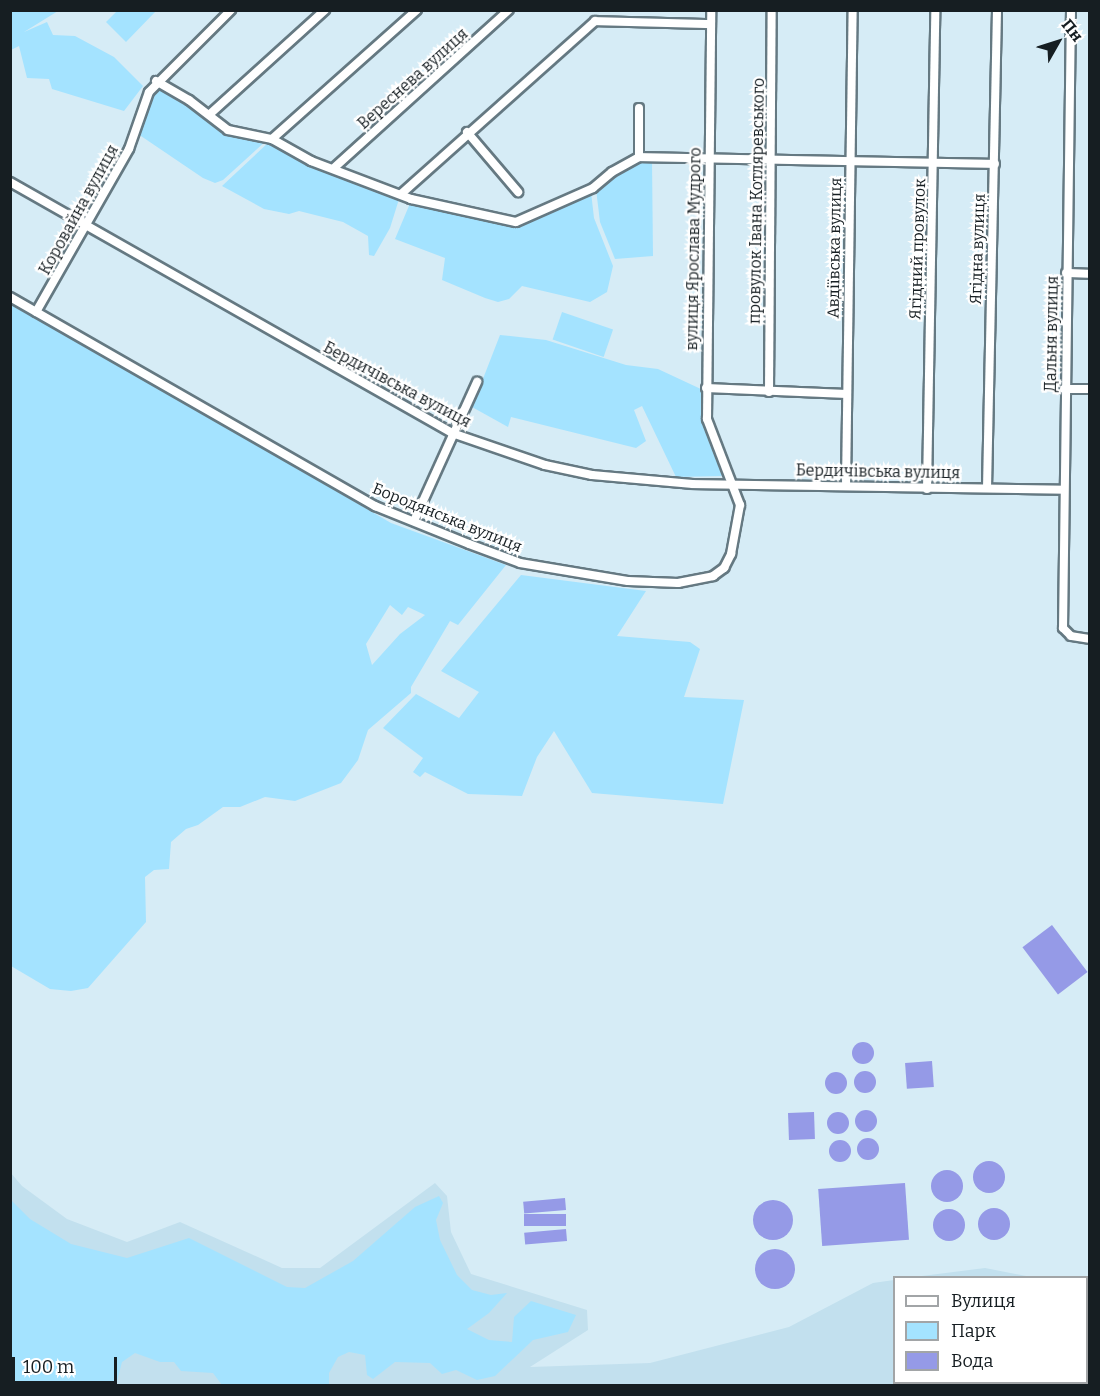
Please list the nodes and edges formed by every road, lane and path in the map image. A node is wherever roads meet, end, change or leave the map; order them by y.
1 (231, 10) edge
2 (325, 10) edge
3 (417, 10) edge
4 (509, 10) edge
5 (711, 10) edge
6 (772, 10) edge
7 (853, 10) edge
8 (935, 10) edge
9 (997, 10) edge
10 (1071, 10) edge
11 (711, 24) junction
12 (156, 81) junction
13 (639, 108) dead end
14 (210, 114) junction
15 (467, 132) junction
16 (272, 139) junction
17 (708, 156) junction
18 (639, 157) junction
19 (771, 159) junction
20 (850, 162) junction
21 (933, 163) junction
22 (995, 164) junction
23 (335, 167) junction
24 (10, 182) edge
25 (518, 192) dead end
26 (401, 194) junction
27 (87, 226) junction
28 (1066, 273) junction
29 (1089, 274) edge
30 (10, 297) edge
31 (36, 312) junction
32 (477, 382) dead end
33 (706, 388) junction
34 (1064, 389) junction
35 (1089, 389) edge
36 (768, 392) junction
37 (847, 394) junction
38 (452, 433) junction
39 (734, 482) junction
40 (846, 486) junction
41 (987, 488) junction
42 (927, 489) junction
43 (1062, 490) junction
44 (414, 521) junction
45 (1089, 639) edge

1 - 12 street, Коровайна вулиця
2 - 14 street
3 - 16 street
4 - 23 street, Вереснева вулиця
5 - 11 street, вулиця Ярослава Мудрого
6 - 19 street, провулок Івана Котляревського
7 - 20 street, Авдіївська вулиця
8 - 21 street, Ягідний провулок
9 - 22 street, Ягідна вулиця
10 - 28 street, Дальня вулиця
11 - 15 street
11 - 17 street, вулиця Ярослава Мудрого
12 - 14 street
12 - 27 street, Коровайна вулиця
13 - 18 street
14 - 16 street
15 - 25 street
15 - 26 street
16 - 23 street
17 - 18 street
17 - 19 street
17 - 33 street, вулиця Ярослава Мудрого
18 - 26 street
19 - 20 street
19 - 36 street, провулок Івана Котляревського
20 - 21 street
20 - 37 street, Авдіївська вулиця
21 - 22 street
21 - 42 street, Ягідний провулок
22 - 41 street, Ягідна вулиця
23 - 26 street
24 - 27 street, Бердичівська вулиця
27 - 31 street, Коровайна вулиця
27 - 38 street, Бердичівська вулиця
28 - 29 street
28 - 34 street, Дальня вулиця
30 - 31 street, Бородянська вулиця
31 - 44 street, Бородянська вулиця
32 - 38 street
33 - 36 street
33 - 39 street, вулиця Ярослава Мудрого
34 - 35 street
34 - 43 street, Дальня вулиця
36 - 37 street
37 - 40 street, Авдіївська вулиця
38 - 39 street, Бердичівська вулиця
38 - 44 street
39 - 40 street, Бердичівська вулиця
39 - 44 street, Бородянська вулиця
40 - 42 street, Бердичівська вулиця
41 - 42 street, Бердичівська вулиця
41 - 43 street, Бердичівська вулиця
43 - 45 street, Дальня вулиця

